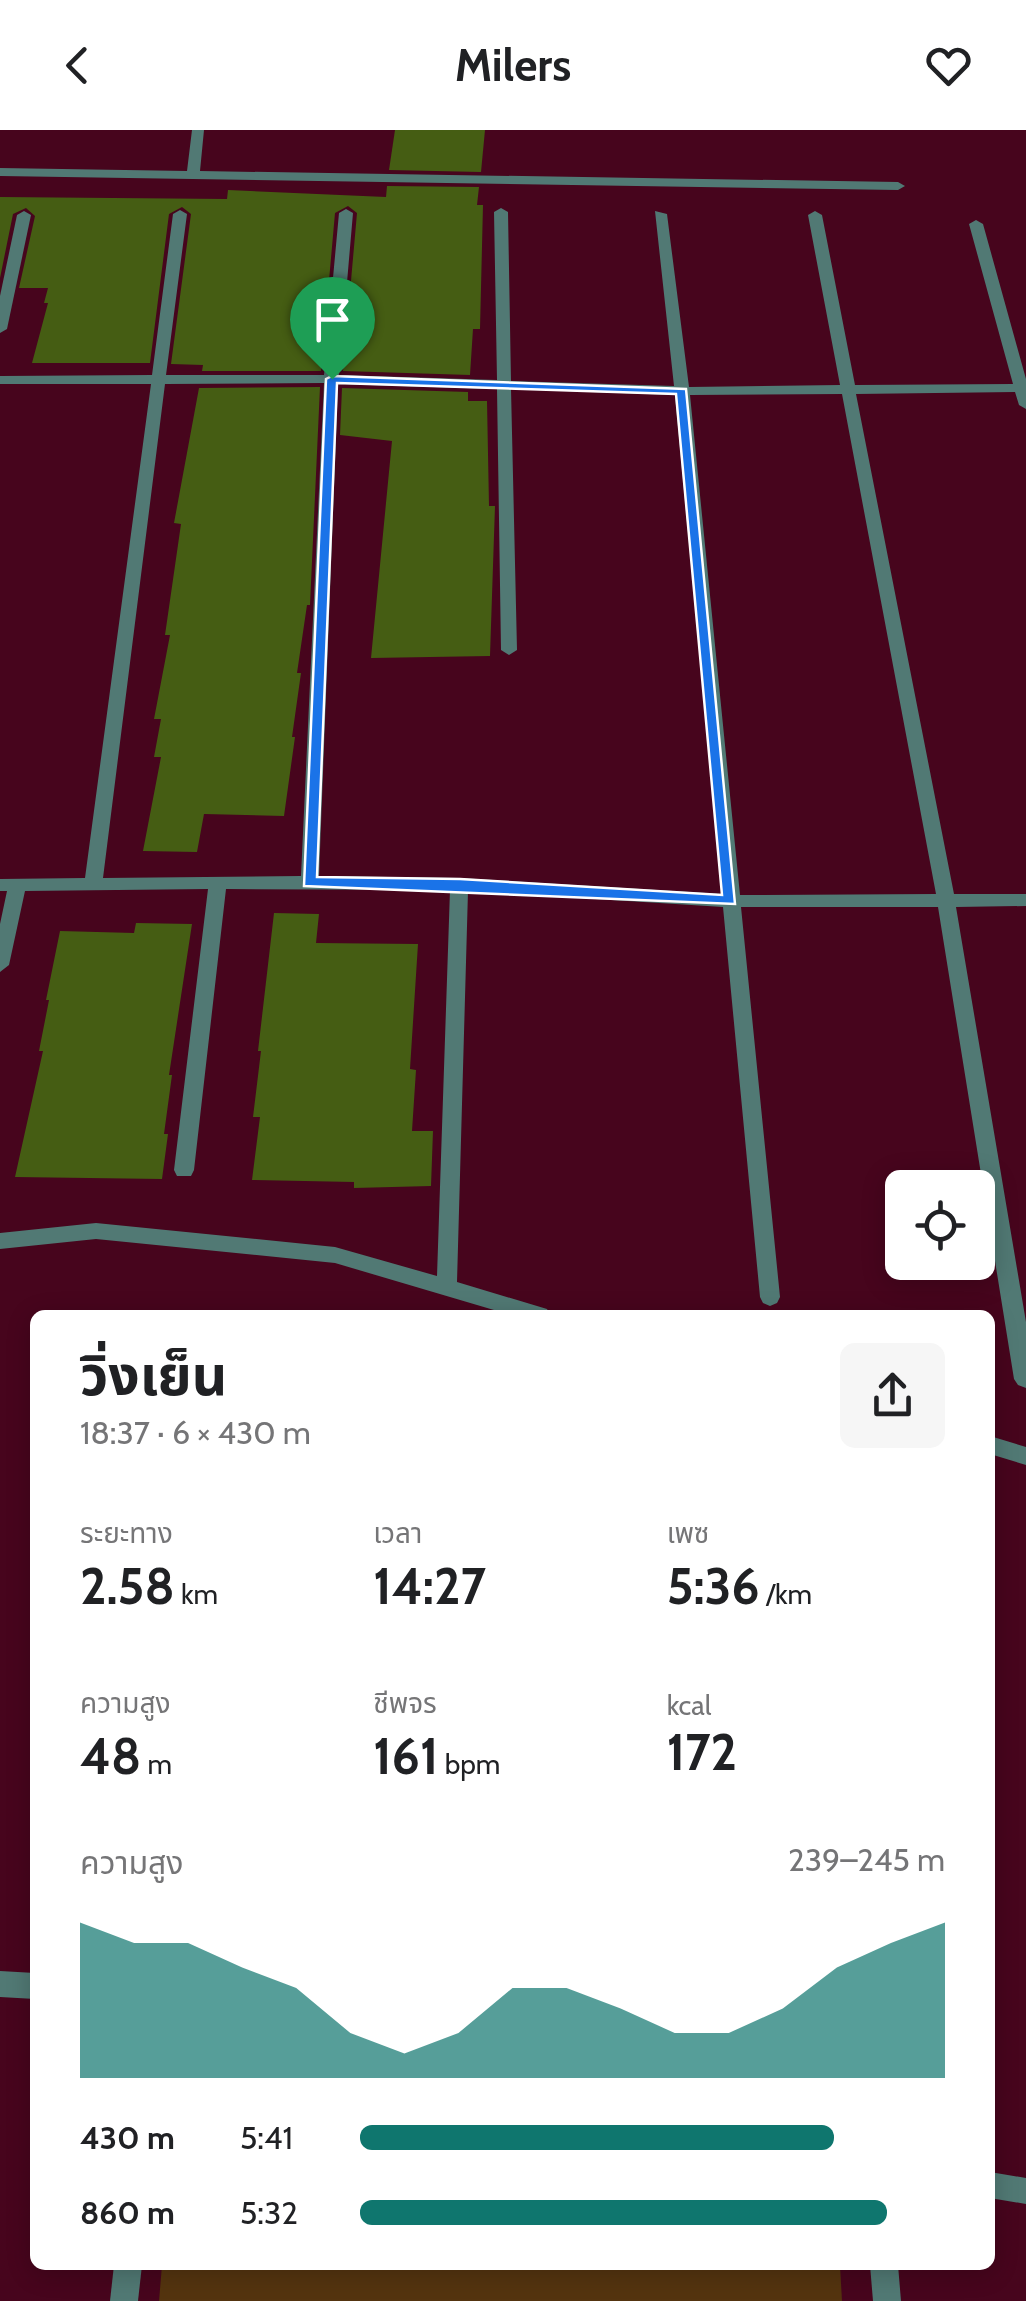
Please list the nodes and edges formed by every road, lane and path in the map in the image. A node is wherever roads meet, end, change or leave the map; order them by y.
1 (198, 130) edge
2 (0, 172) edge
3 (193, 174) junction
4 (898, 186) dead end
5 (501, 212) dead end
6 (346, 213) dead end
7 (180, 214) dead end
8 (660, 214) dead end
9 (815, 215) dead end
10 (24, 216) dead end
11 (976, 224) dead end
12 (0, 329) edge
13 (158, 379) junction
14 (332, 379) junction
15 (0, 380) edge
16 (506, 384) junction
17 (1022, 388) junction
18 (851, 389) junction
19 (682, 391) junction
20 (1026, 405) edge
21 (509, 650) dead end
22 (310, 882) junction
23 (460, 884) junction
24 (9, 885) edge
25 (93, 885) junction
26 (217, 886) junction
27 (946, 900) junction
28 (1026, 900) edge
29 (730, 901) junction
30 (0, 965) edge
31 (184, 1170) dead end
32 (0, 1240) edge
33 (447, 1288) junction
34 (770, 1297) dead end
35 (509, 1310) edge
36 (1025, 1379) edge
37 (995, 1447) edge
38 (1026, 1456) edge
39 (0, 1984) edge
40 (30, 1986) edge
41 (995, 2186) edge
42 (1026, 2192) edge
43 (127, 2270) edge
44 (884, 2270) edge
45 (124, 2301) edge
46 (887, 2301) edge

1 - 3 street
2 - 3 street
3 - 4 street
5 - 16 street
6 - 14 street
7 - 13 street
8 - 19 street
9 - 18 street
10 - 12 street
11 - 17 street
13 - 14 street
13 - 15 street
13 - 25 street
14 - 16 street
14 - 22 street
16 - 19 street
16 - 21 street
17 - 18 street
17 - 20 street
18 - 19 street
18 - 27 street
19 - 29 street
22 - 23 street
22 - 26 street
23 - 29 street
23 - 33 street
24 - 25 street
24 - 30 street
25 - 26 street
26 - 31 street
27 - 28 street
27 - 29 street
27 - 36 street
29 - 34 street
32 - 33 street
33 - 35 street
37 - 38 street
39 - 40 street
41 - 42 street
43 - 45 street
44 - 46 street

